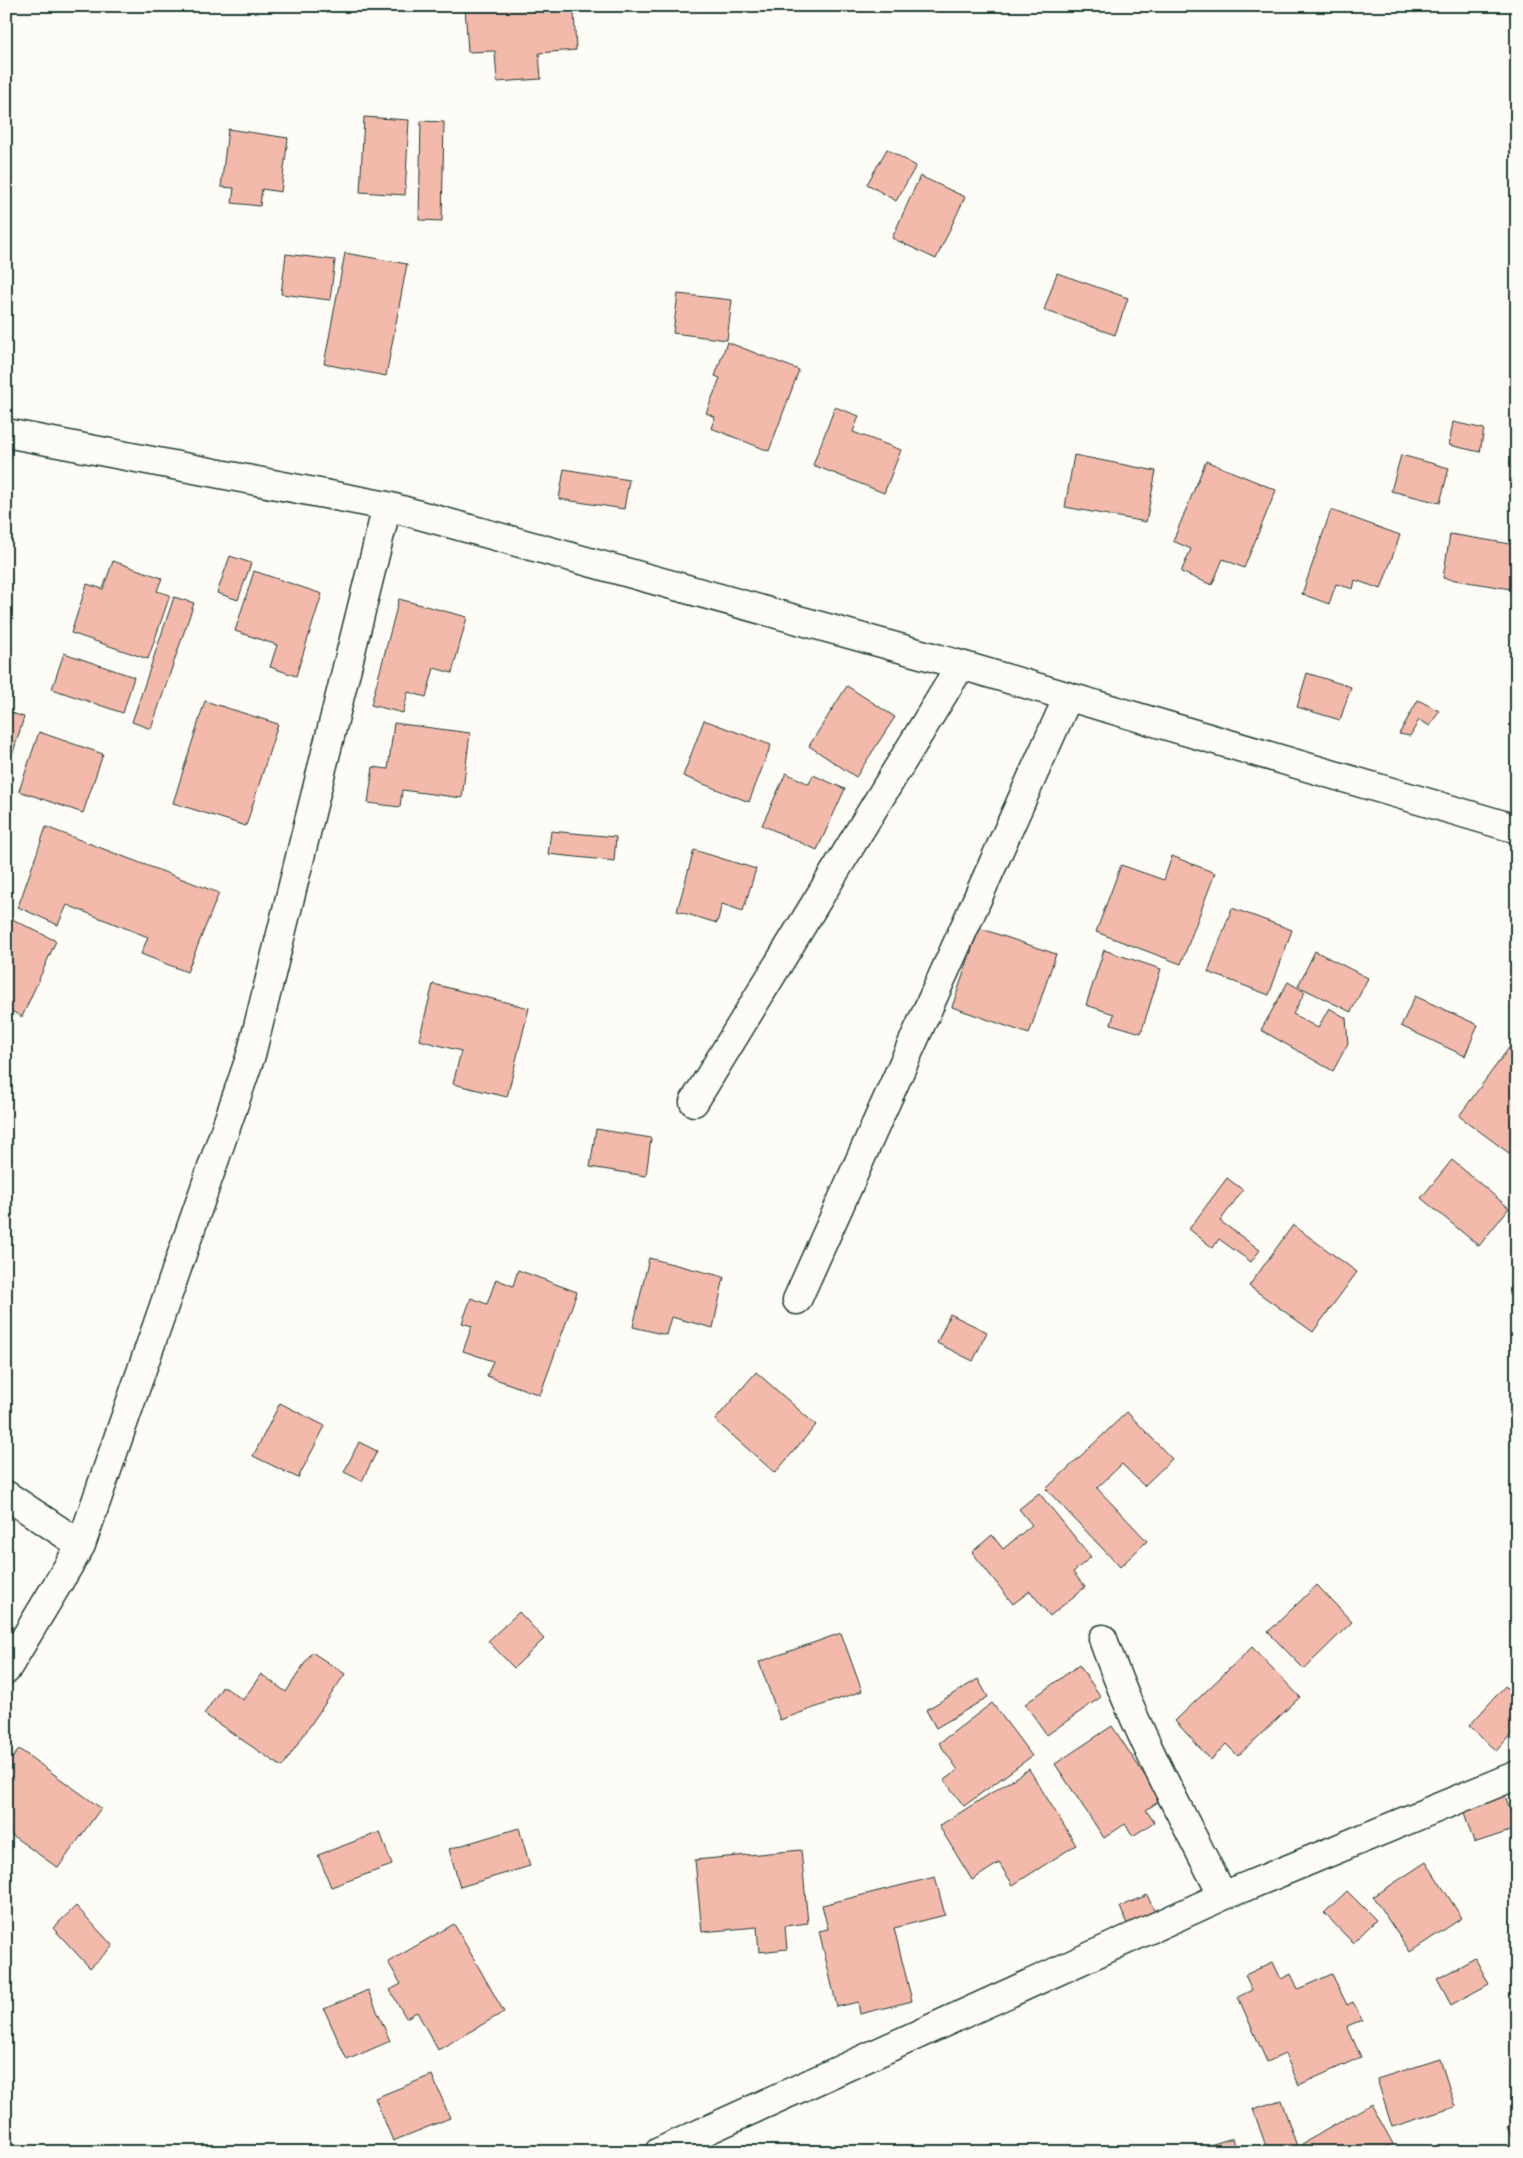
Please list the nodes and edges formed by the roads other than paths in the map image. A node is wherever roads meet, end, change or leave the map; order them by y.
1 (6, 433) edge
2 (387, 506) junction
3 (960, 665) junction
4 (1068, 697) junction
5 (1517, 829) edge
6 (694, 1102) dead end
7 (798, 1300) dead end
8 (6, 1495) edge
9 (81, 1544) junction
10 (1103, 1639) dead end
11 (6, 1670) edge
12 (1517, 1774) edge
13 (1223, 1896) junction
14 (659, 2152) edge

1 - 2 street
2 - 3 street
2 - 9 street
3 - 4 street
3 - 6 street
4 - 5 street
4 - 7 street
8 - 9 street
9 - 11 street
10 - 13 street
12 - 13 street
13 - 14 street

